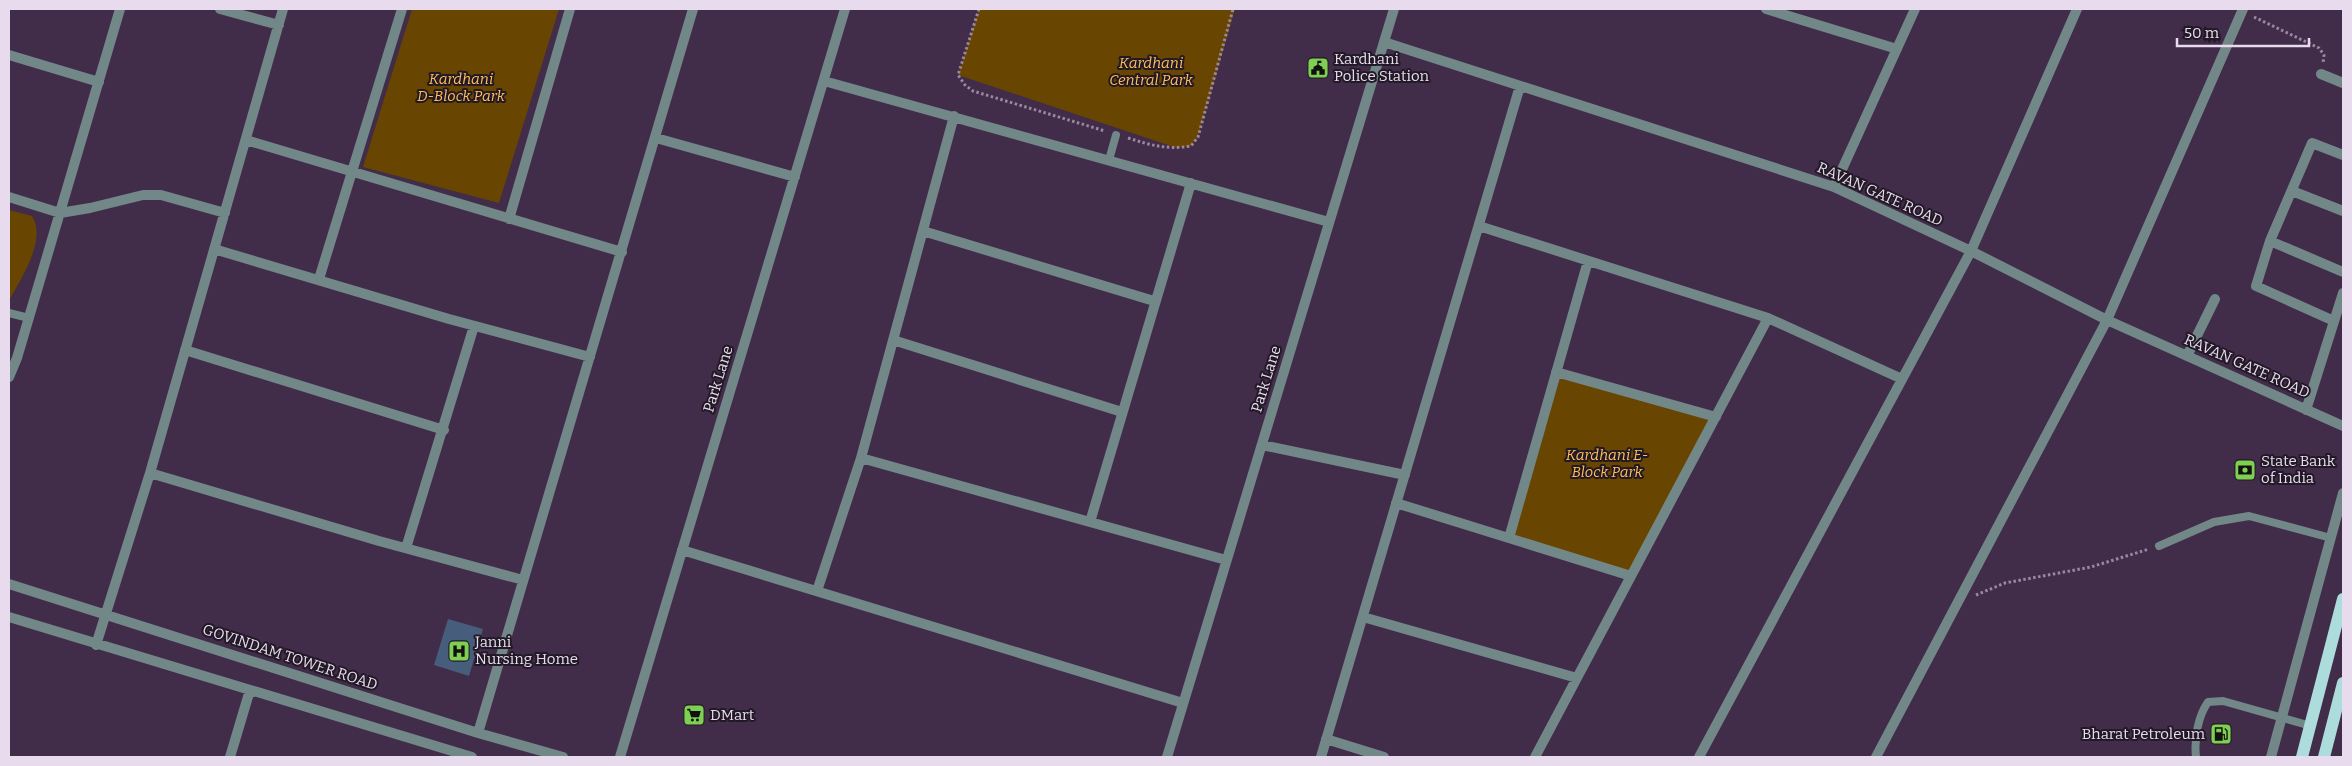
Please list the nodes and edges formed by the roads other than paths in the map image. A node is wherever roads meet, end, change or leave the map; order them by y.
1 (120, 9) edge
2 (220, 9) edge
3 (283, 9) edge
4 (402, 9) edge
5 (570, 9) edge
6 (693, 9) edge
7 (845, 9) edge
8 (1394, 9) edge
9 (1766, 9) edge
10 (1915, 9) edge
11 (2077, 9) edge
12 (2242, 10) edge
13 (279, 25) junction
14 (1384, 42) junction
15 (1897, 49) junction
16 (9, 56) edge
17 (2321, 74) road end
18 (824, 81) junction
19 (99, 82) junction
20 (2343, 83) edge
21 (1520, 86) junction
22 (954, 116) junction
23 (1116, 135) road end
24 (656, 138) junction
25 (246, 140) junction
26 (2343, 156) edge
27 (1109, 160) junction
28 (352, 173) junction
29 (795, 177) junction
30 (1191, 183) junction
31 (1834, 188) junction
32 (2292, 191) junction
33 (9, 197) edge
34 (2343, 211) edge
35 (60, 213) junction
36 (225, 213) junction
37 (509, 219) junction
38 (1329, 222) junction
39 (1479, 226) junction
40 (923, 231) junction
41 (2270, 241) junction
42 (214, 249) junction
43 (1971, 251) junction
44 (622, 252) junction
45 (1588, 261) junction
46 (2343, 272) edge
47 (319, 279) junction
48 (2343, 293) edge
49 (2215, 299) dead end
50 (1154, 301) junction
51 (9, 313) edge
52 (29, 318) junction
53 (1768, 318) junction
54 (2107, 320) junction
55 (2334, 321) junction
56 (474, 326) junction
57 (893, 340) junction
58 (185, 350) junction
59 (2187, 356) junction
60 (590, 358) junction
61 (1556, 372) junction
62 (9, 377) edge
63 (1902, 379) junction
64 (2306, 410) junction
65 (1122, 412) junction
66 (1716, 417) junction
67 (2343, 426) edge
68 (444, 430) junction
69 (1262, 445) junction
70 (861, 458) junction
71 (150, 473) junction
72 (1405, 475) junction
73 (2343, 494) edge
74 (1396, 503) junction
75 (1090, 522) junction
76 (1509, 538) junction
77 (2332, 538) junction
78 (2158, 546) road end
79 (406, 548) junction
80 (682, 550) junction
81 (1226, 560) junction
82 (1631, 576) junction
83 (524, 580) junction
84 (9, 584) edge
85 (817, 591) junction
86 (2343, 599) edge
87 (105, 613) junction
88 (9, 617) edge
89 (1362, 617) junction
90 (96, 645) junction
91 (1577, 678) junction
92 (250, 690) junction
93 (2342, 690) edge
94 (1183, 703) junction
95 (2283, 719) junction
96 (2310, 726) junction
97 (478, 733) junction
98 (1326, 739) junction
99 (230, 757) edge
100 (472, 757) edge
101 (563, 757) edge
102 (620, 757) edge
103 (1167, 757) edge
104 (1321, 757) edge
105 (1384, 757) edge
106 (1535, 757) edge
107 (1699, 757) edge
108 (1876, 757) edge
109 (2196, 757) edge
110 (2271, 757) edge
111 (2302, 757) edge
112 (2324, 757) edge

1 - 19 street
2 - 13 street
3 - 13 street
4 - 28 street
5 - 37 street
6 - 24 street
7 - 18 street, Park Lane
8 - 14 street, Park Lane
9 - 15 street
10 - 15 street
11 - 43 street
12 - 54 street
13 - 25 street
14 - 21 street, RAVAN GATE ROAD
14 - 38 street, Park Lane
15 - 31 street
16 - 19 street
17 - 20 street
18 - 22 street
18 - 29 street, Park Lane
19 - 35 street
21 - 31 street, RAVAN GATE ROAD
21 - 39 street
22 - 27 street
22 - 40 street
23 - 27 lane
24 - 29 street
24 - 44 street
25 - 28 street
25 - 36 street
26 - 32 street
27 - 30 street
28 - 37 street
28 - 47 street
29 - 80 street, Park Lane
30 - 38 street
30 - 50 street
31 - 43 street, RAVAN GATE ROAD
32 - 34 street
32 - 41 street
33 - 35 street
35 - 36 street
35 - 52 street
36 - 42 street
37 - 44 street
38 - 69 street, Park Lane
39 - 45 street
39 - 72 street
40 - 50 street
40 - 57 street
41 - 46 street
41 - 55 street
42 - 47 street
42 - 58 street
43 - 54 street, RAVAN GATE ROAD
43 - 63 street
44 - 60 street
45 - 53 street
45 - 61 street
47 - 56 street
48 - 55 street
49 - 59 street
50 - 65 street
51 - 52 lane
52 - 62 street
53 - 63 street
53 - 66 street
54 - 59 street, RAVAN GATE ROAD
54 - 108 street
55 - 64 street
56 - 60 street
56 - 68 street
57 - 65 street
57 - 70 street
58 - 68 street
58 - 71 street
59 - 64 street, RAVAN GATE ROAD
60 - 83 street
61 - 66 street
61 - 76 street
63 - 107 street
64 - 67 street, RAVAN GATE ROAD
65 - 75 street
66 - 82 street
68 - 79 street
69 - 72 street
69 - 81 street, Park Lane
70 - 75 street
70 - 85 street
71 - 79 street
71 - 87 street
72 - 74 street
73 - 77 street
74 - 76 street
74 - 89 street
75 - 81 street
76 - 82 street
77 - 78 lane
77 - 95 street
79 - 83 street
80 - 85 street
80 - 102 street, Park Lane
81 - 94 street, Park Lane
82 - 91 street
83 - 97 street
84 - 87 street, GOVINDAM TOWER ROAD
85 - 94 street
86 - 96 main road
87 - 90 street
87 - 97 street, GOVINDAM TOWER ROAD
88 - 90 street
89 - 91 street
89 - 98 street
90 - 92 street
91 - 106 street
92 - 99 street
92 - 100 street
93 - 112 main road
94 - 103 street, Park Lane
95 - 96 lane
95 - 109 lane
95 - 110 street
96 - 111 main road
97 - 101 street, GOVINDAM TOWER ROAD
98 - 104 street
98 - 105 street

